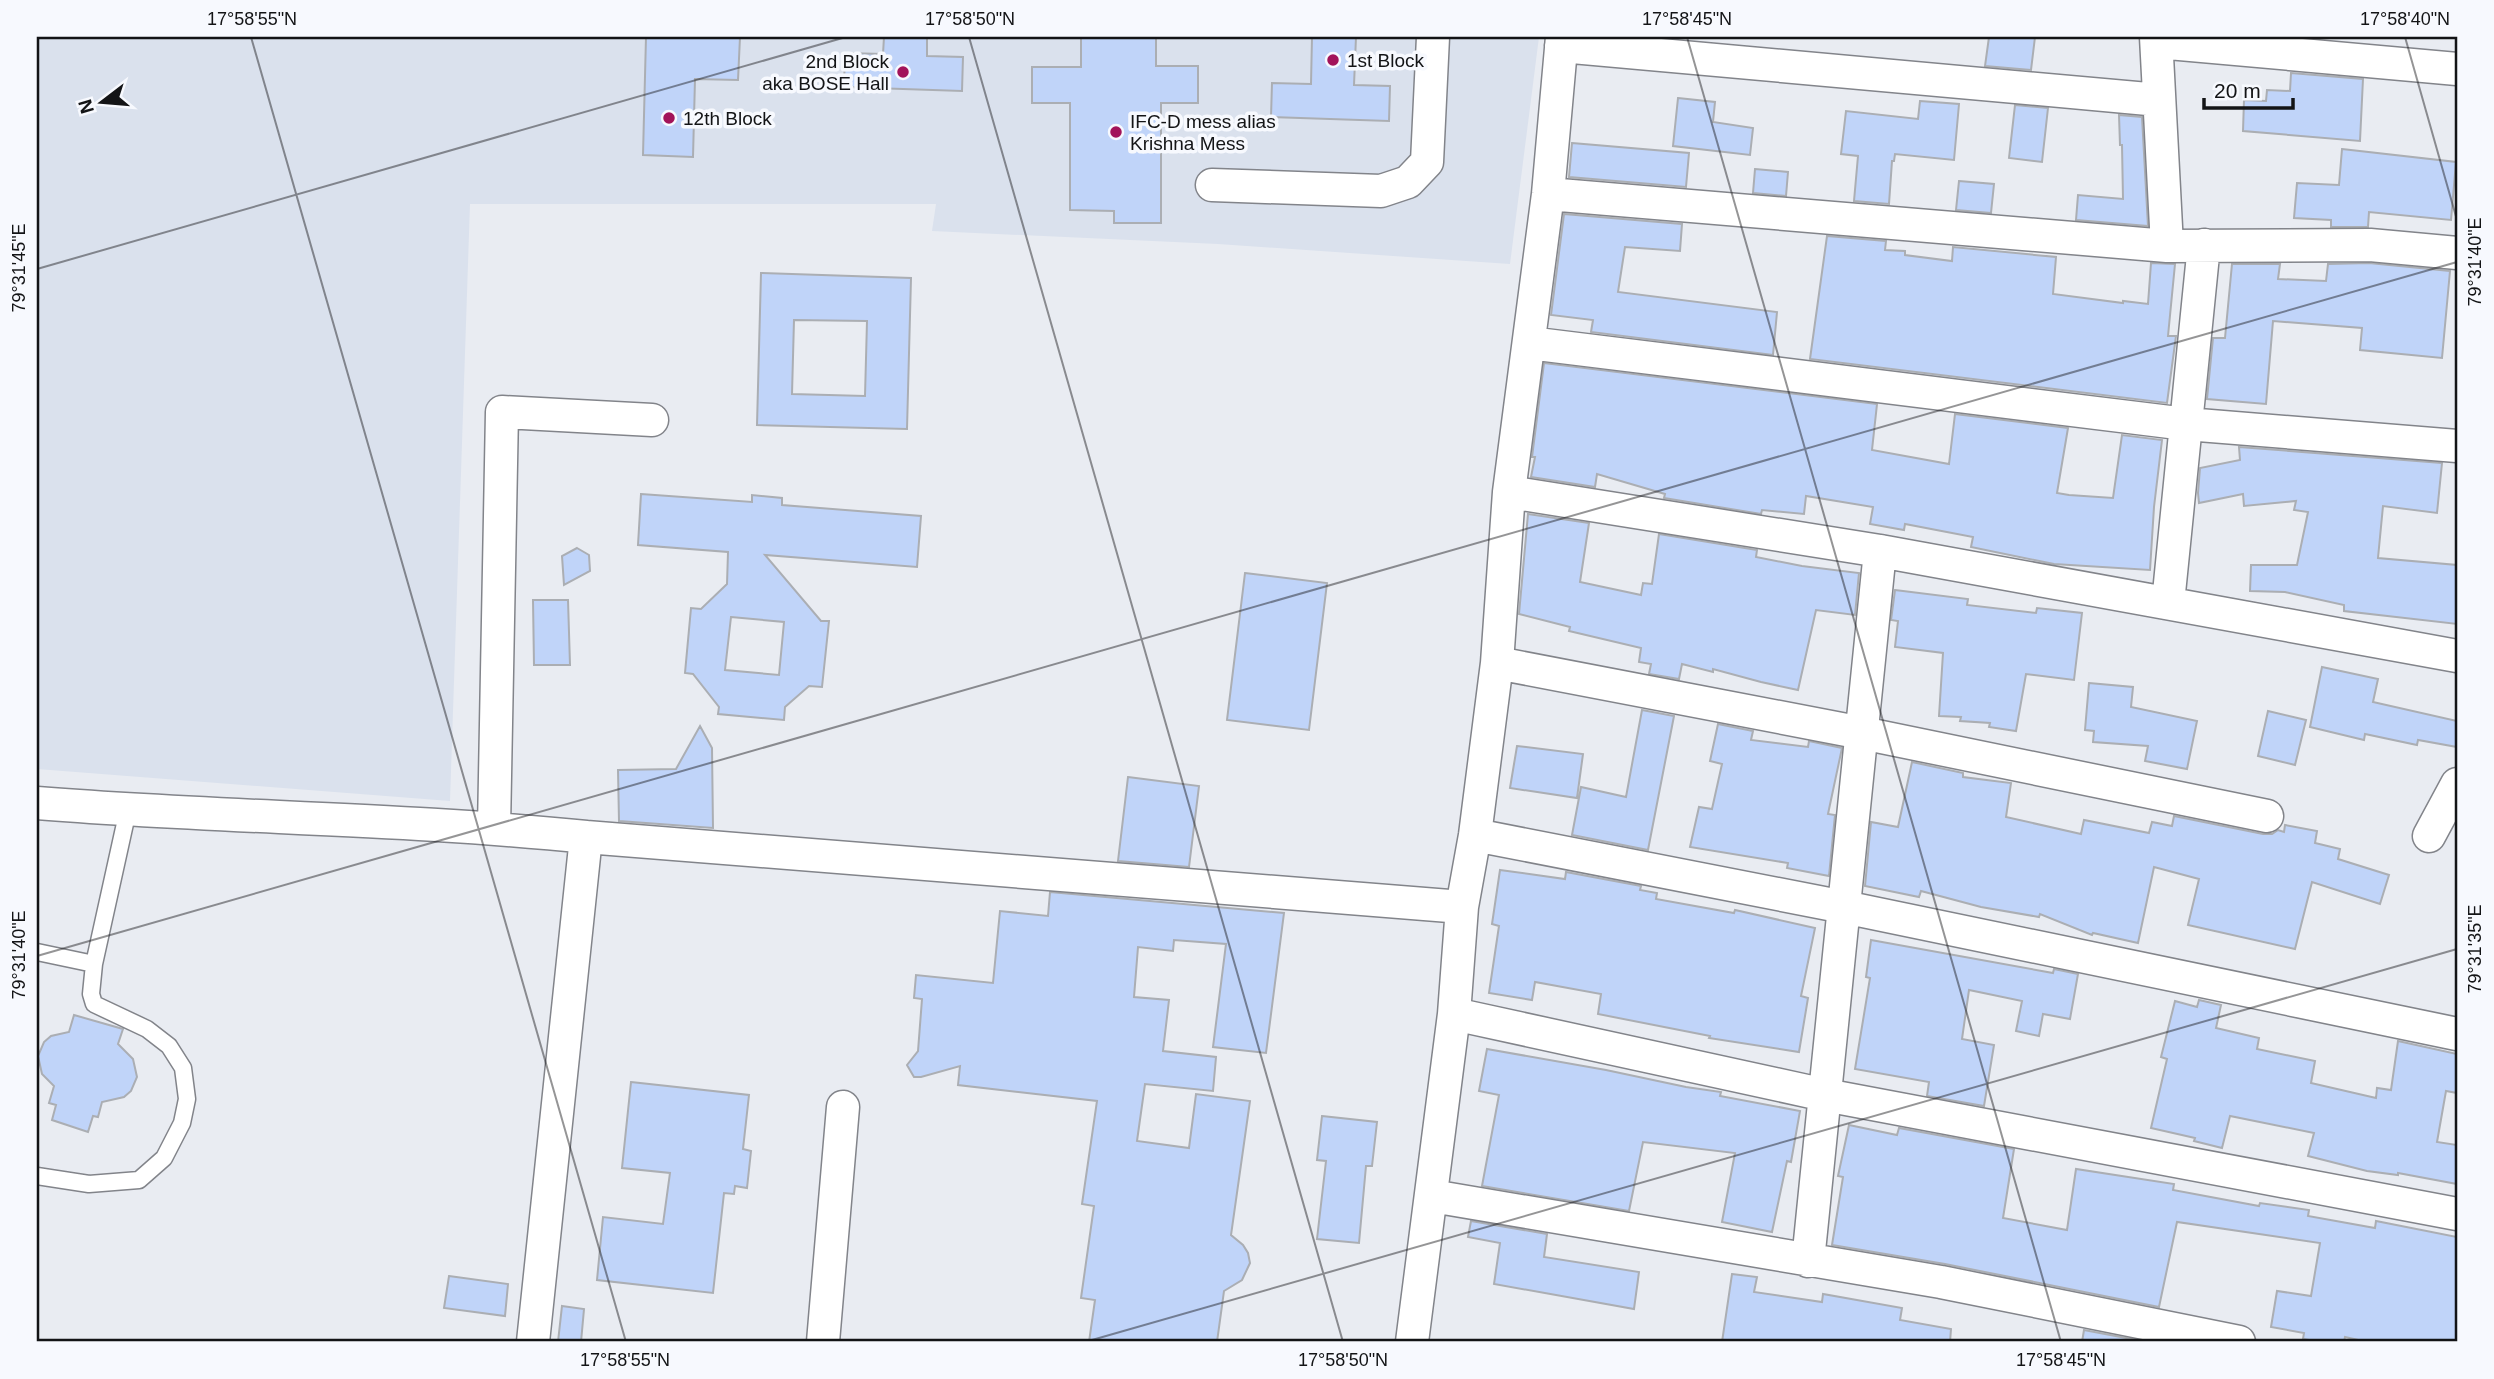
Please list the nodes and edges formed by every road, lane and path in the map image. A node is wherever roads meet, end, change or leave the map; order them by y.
1 (1433, 37) edge
2 (2156, 39) edge
3 (1561, 42) edge
4 (2457, 69) edge
5 (2159, 100) junction
6 (1212, 185) dead end
7 (1548, 194) junction
8 (2204, 245) junction
9 (2167, 246) junction
10 (2457, 253) edge
11 (1529, 343) junction
12 (652, 420) dead end
13 (2186, 424) junction
14 (2457, 446) edge
15 (1509, 492) junction
16 (1880, 551) junction
17 (2168, 603) junction
18 (2457, 656) edge
19 (1497, 663) junction
20 (1862, 733) junction
21 (2457, 784) edge
22 (37, 803) edge
23 (128, 810) junction
24 (2267, 816) dead end
25 (494, 828) junction
26 (1475, 835) junction
27 (2429, 836) dead end
28 (586, 837) junction
29 (1462, 906) junction
30 (1844, 907) junction
31 (37, 952) edge
32 (94, 964) junction
33 (1454, 1014) junction
34 (2457, 1034) edge
35 (1825, 1095) junction
36 (843, 1107) dead end
37 (37, 1176) edge
38 (1432, 1196) junction
39 (2457, 1214) edge
40 (1808, 1261) junction
41 (533, 1342) edge
42 (823, 1342) edge
43 (1412, 1342) edge
44 (2239, 1342) edge

1 - 6 street
2 - 4 street
2 - 5 street
3 - 5 street
3 - 7 street
5 - 9 street
7 - 9 street
7 - 11 street
8 - 9 street
8 - 10 street
8 - 13 street
11 - 13 street
11 - 15 street
12 - 25 street
13 - 14 street
13 - 17 street
15 - 16 street
15 - 19 street
16 - 17 street
16 - 20 street
17 - 18 street
19 - 20 street
19 - 26 street
20 - 24 street
20 - 30 street
21 - 27 street
22 - 23 street
23 - 25 street
23 - 32 lane
25 - 28 street
26 - 29 street
26 - 30 street
28 - 29 street
28 - 41 street
29 - 33 street
30 - 34 street
30 - 35 street
31 - 32 lane
32 - 37 lane
33 - 35 street
33 - 38 street
35 - 39 street
35 - 40 street
36 - 42 street
38 - 40 street
38 - 43 street
40 - 44 street

